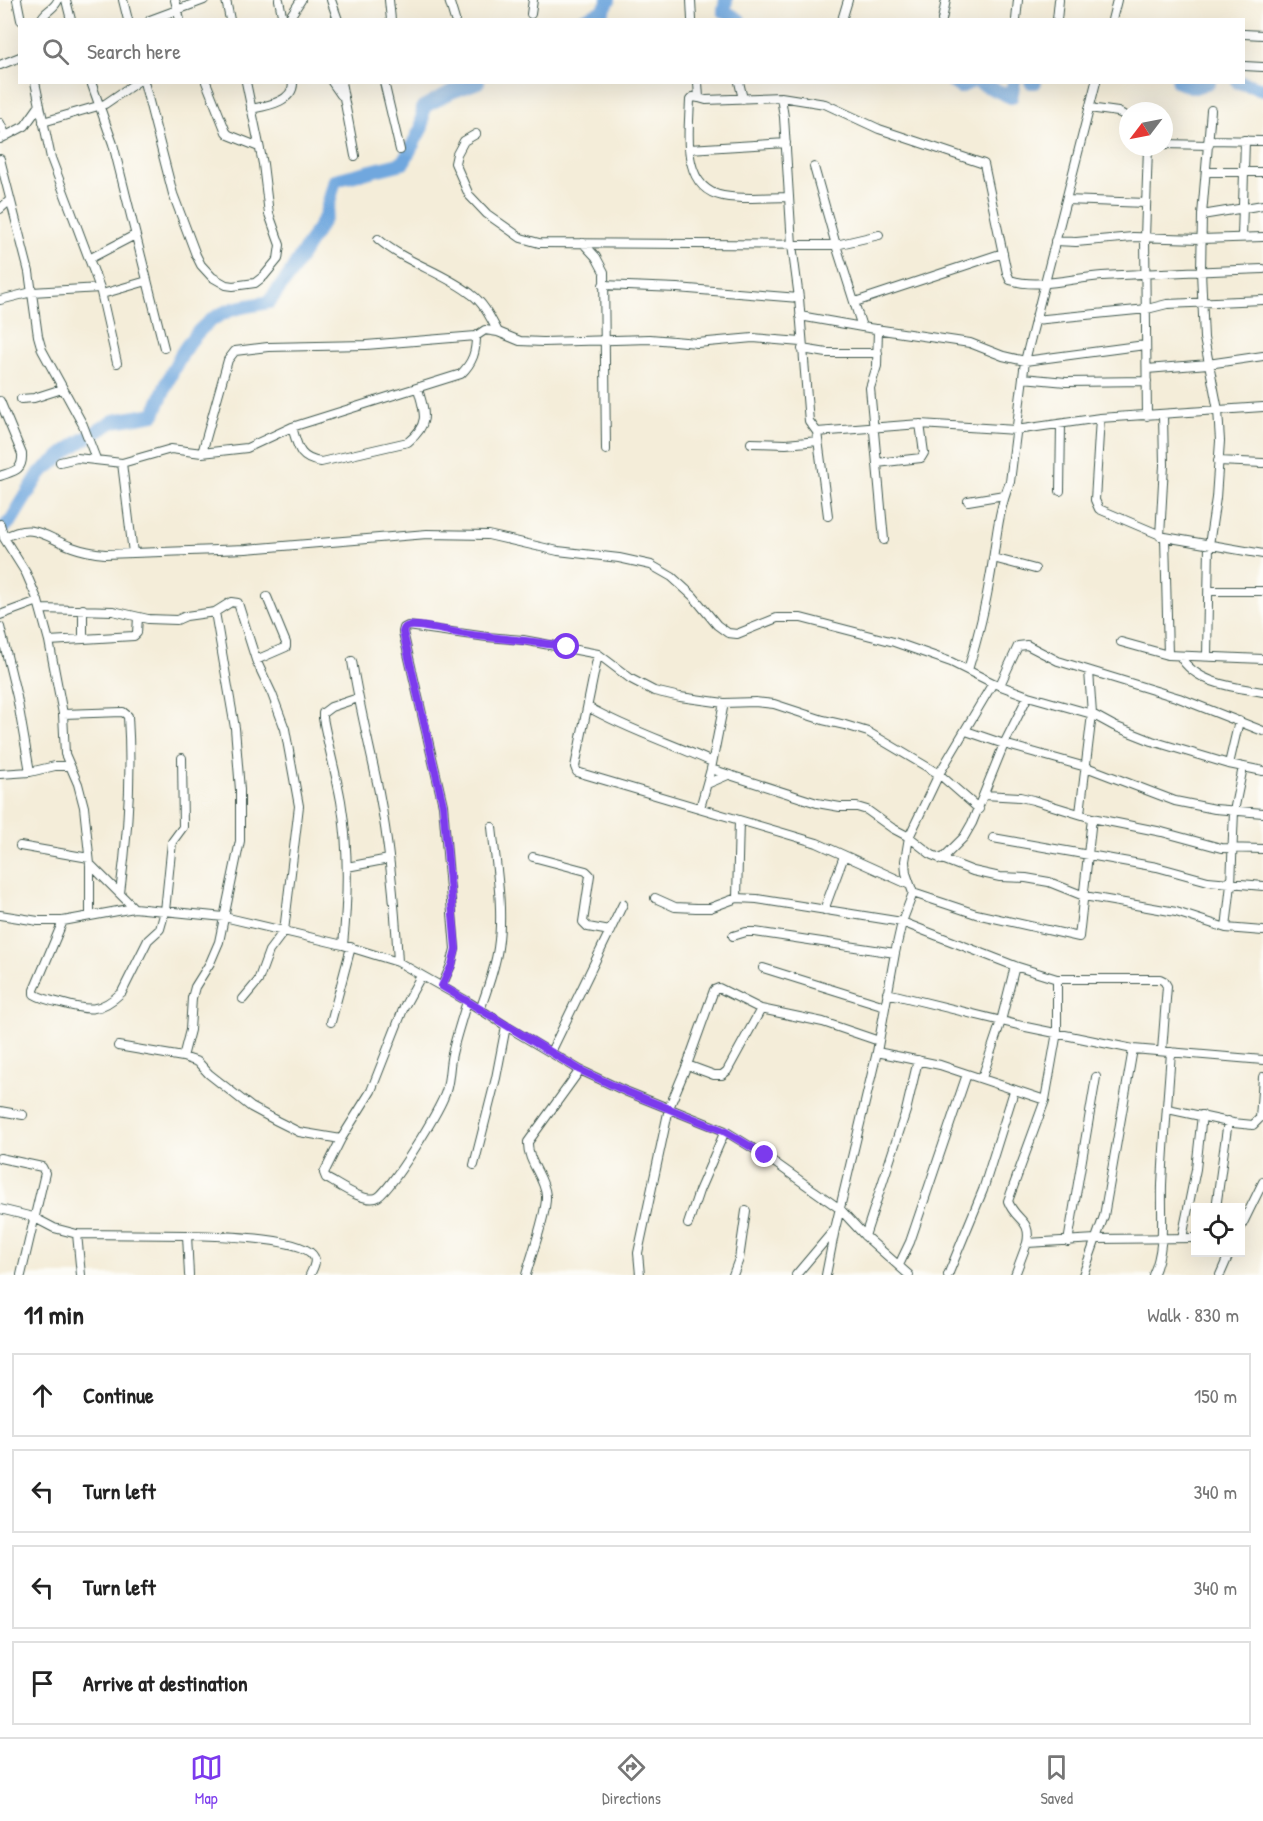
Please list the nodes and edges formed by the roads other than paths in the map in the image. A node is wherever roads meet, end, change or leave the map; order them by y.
1 (17, 0) edge
2 (58, 0) edge
3 (66, 0) edge
4 (123, 0) edge
5 (175, 0) edge
6 (204, 0) edge
7 (226, 0) edge
8 (279, 0) edge
9 (301, 0) edge
10 (331, 0) edge
11 (389, 0) edge
12 (449, 0) edge
13 (533, 0) edge
14 (691, 0) edge
15 (848, 0) edge
16 (946, 0) edge
17 (1018, 0) edge
18 (1059, 0) edge
19 (1117, 0) edge
20 (176, 9) junction
21 (531, 14) dead end
22 (21, 18) edge
23 (42, 18) edge
24 (70, 18) edge
25 (128, 18) edge
26 (155, 18) edge
27 (179, 18) edge
28 (230, 18) edge
29 (283, 18) edge
30 (289, 18) edge
31 (337, 18) edge
32 (391, 18) edge
33 (454, 18) edge
34 (692, 18) edge
35 (843, 18) edge
36 (942, 18) edge
37 (1016, 18) edge
38 (1057, 18) edge
39 (1112, 18) edge
40 (1245, 34) edge
41 (1263, 35) edge
42 (18, 58) edge
43 (0, 65) edge
44 (1245, 66) edge
45 (1263, 67) edge
46 (35, 84) edge
47 (92, 84) edge
48 (134, 84) edge
49 (145, 84) edge
50 (207, 84) edge
51 (246, 84) edge
52 (293, 84) edge
53 (333, 84) edge
54 (341, 84) edge
55 (384, 84) edge
56 (698, 84) edge
57 (739, 84) edge
58 (1095, 84) edge
59 (781, 97) junction
60 (699, 98) junction
61 (343, 99) junction
62 (743, 99) junction
63 (40, 105) junction
64 (99, 105) junction
65 (1089, 108) junction
66 (251, 109) junction
67 (1211, 110) dead end
68 (1119, 112) edge
69 (0, 123) edge
70 (44, 123) junction
71 (476, 134) dead end
72 (3, 138) edge
73 (1245, 140) junction
74 (1263, 141) edge
75 (1210, 142) junction
76 (786, 143) junction
77 (1173, 144) edge
78 (260, 147) junction
79 (689, 148) junction
80 (400, 150) dead end
81 (356, 156) dead end
82 (1148, 156) edge
83 (0, 159) edge
84 (814, 166) dead end
85 (1206, 172) junction
86 (1263, 172) edge
87 (1244, 173) junction
88 (789, 197) junction
89 (10, 200) junction
90 (1066, 200) junction
91 (1146, 203) junction
92 (1263, 205) edge
93 (1242, 207) junction
94 (0, 208) edge
95 (1202, 215) junction
96 (135, 235) junction
97 (879, 235) dead end
98 (1242, 237) junction
99 (1263, 237) edge
100 (1145, 238) junction
101 (378, 239) dead end
102 (1201, 239) junction
103 (1055, 241) junction
104 (583, 243) junction
105 (792, 245) junction
106 (836, 245) junction
107 (1002, 253) junction
108 (89, 259) junction
109 (1263, 269) edge
110 (1201, 271) junction
111 (1146, 273) junction
112 (147, 281) junction
113 (1044, 282) junction
114 (603, 285) junction
115 (101, 291) junction
116 (32, 292) junction
117 (799, 298) junction
118 (0, 300) edge
119 (1263, 300) edge
120 (855, 302) junction
121 (1202, 303) junction
122 (1147, 309) junction
123 (800, 316) junction
124 (1035, 320) junction
125 (862, 327) junction
126 (878, 329) junction
127 (498, 332) junction
128 (476, 336) junction
129 (606, 340) junction
130 (802, 345) junction
131 (1145, 345) junction
132 (164, 348) dead end
133 (878, 353) junction
134 (1263, 356) edge
135 (1025, 361) junction
136 (117, 363) dead end
137 (1208, 364) junction
138 (1147, 369) junction
139 (1023, 378) junction
140 (1147, 381) junction
141 (62, 389) junction
142 (418, 389) junction
143 (21, 399) dead end
144 (0, 401) edge
145 (1263, 407) edge
146 (1218, 410) junction
147 (1163, 415) junction
148 (1147, 416) junction
149 (1100, 418) junction
150 (920, 424) junction
151 (1061, 424) junction
152 (292, 427) junction
153 (874, 428) junction
154 (1017, 430) junction
155 (817, 432) junction
156 (818, 441) junction
157 (751, 442) dead end
158 (606, 450) dead end
159 (202, 453) junction
160 (96, 459) junction
161 (1218, 461) junction
162 (60, 462) dead end
163 (122, 463) junction
164 (877, 463) junction
165 (1263, 463) edge
166 (0, 476) edge
167 (1060, 491) dead end
168 (1004, 495) junction
169 (968, 501) dead end
170 (828, 516) dead end
171 (0, 524) edge
172 (1163, 537) junction
173 (4, 538) junction
174 (884, 540) dead end
175 (1209, 545) junction
176 (133, 553) junction
177 (1263, 554) edge
178 (993, 558) junction
179 (1035, 569) dead end
180 (1209, 591) junction
181 (1263, 591) edge
182 (267, 597) dead end
183 (39, 605) junction
184 (83, 609) junction
185 (215, 612) junction
186 (0, 615) edge
187 (138, 617) junction
188 (0, 627) edge
189 (83, 639) junction
190 (49, 641) junction
191 (1121, 642) dead end
192 (598, 654) junction
193 (1168, 655) junction
194 (1180, 656) junction
195 (1207, 656) junction
196 (1263, 659) edge
197 (256, 660) junction
198 (352, 661) dead end
199 (968, 670) junction
200 (1089, 671) junction
201 (996, 684) junction
202 (1263, 692) edge
203 (1028, 696) junction
204 (358, 698) junction
205 (724, 703) junction
206 (588, 707) junction
207 (63, 714) junction
208 (1092, 714) junction
209 (1239, 722) junction
210 (966, 731) junction
211 (1263, 731) edge
212 (1004, 744) junction
213 (65, 754) junction
214 (182, 758) dead end
215 (1229, 764) junction
216 (55, 766) junction
217 (70, 766) junction
218 (712, 766) junction
219 (1086, 767) junction
220 (1243, 767) junction
221 (1263, 771) edge
222 (30, 772) junction
223 (0, 774) edge
224 (939, 774) junction
225 (728, 775) junction
226 (707, 784) junction
227 (984, 795) junction
228 (700, 808) junction
229 (979, 809) junction
230 (1234, 811) junction
231 (1080, 813) junction
232 (1263, 813) edge
233 (1092, 818) junction
234 (740, 820) junction
235 (492, 827) dead end
236 (909, 837) junction
237 (993, 838) dead end
238 (20, 846) dead end
239 (1233, 848) junction
240 (1263, 849) edge
241 (844, 856) junction
242 (1089, 856) junction
243 (533, 857) dead end
244 (389, 859) junction
245 (941, 860) junction
246 (90, 861) junction
247 (347, 867) junction
248 (1231, 884) junction
249 (910, 885) junction
250 (1263, 886) edge
251 (120, 893) junction
252 (913, 893) junction
253 (1084, 896) junction
254 (655, 898) dead end
255 (737, 898) junction
256 (623, 904) dead end
257 (134, 908) junction
258 (824, 910) junction
259 (165, 911) junction
260 (0, 915) edge
261 (90, 916) junction
262 (224, 917) junction
263 (63, 921) junction
264 (902, 922) junction
265 (1226, 928) junction
266 (1263, 930) edge
267 (284, 931) junction
268 (610, 931) junction
269 (733, 936) dead end
270 (347, 946) junction
271 (895, 953) junction
272 (398, 963) junction
273 (1015, 966) junction
274 (763, 968) dead end
275 (421, 976) junction
276 (1058, 979) junction
277 (442, 986) junction
278 (888, 993) junction
279 (243, 999) dead end
280 (467, 1001) junction
281 (885, 1006) junction
282 (761, 1009) junction
283 (480, 1010) junction
284 (1001, 1021) junction
285 (331, 1022) dead end
286 (506, 1026) junction
287 (1057, 1032) junction
288 (879, 1041) junction
289 (118, 1046) dead end
290 (1133, 1048) junction
291 (1162, 1051) junction
292 (551, 1052) junction
293 (877, 1052) junction
294 (1171, 1052) junction
295 (183, 1057) junction
296 (918, 1060) junction
297 (1263, 1060) edge
298 (687, 1065) junction
299 (580, 1070) junction
300 (967, 1074) junction
301 (1096, 1077) dead end
302 (1263, 1077) edge
303 (982, 1078) junction
304 (1014, 1091) junction
305 (1045, 1100) junction
306 (669, 1108) junction
307 (1168, 1109) junction
308 (0, 1111) edge
309 (23, 1115) dead end
310 (1202, 1115) junction
311 (1228, 1121) junction
312 (724, 1131) junction
313 (342, 1138) junction
314 (0, 1158) edge
315 (474, 1164) dead end
316 (1263, 1182) edge
317 (1217, 1203) edge
318 (0, 1209) edge
319 (840, 1209) junction
320 (746, 1211) dead end
321 (33, 1217) junction
322 (1245, 1219) edge
323 (688, 1224) dead end
324 (835, 1229) junction
325 (77, 1234) junction
326 (186, 1235) junction
327 (865, 1236) junction
328 (1161, 1238) junction
329 (1182, 1238) junction
330 (1191, 1238) edge
331 (1096, 1239) junction
332 (1068, 1242) junction
333 (1027, 1244) junction
334 (1228, 1257) edge
335 (899, 1265) junction
336 (21, 1275) edge
337 (81, 1275) edge
338 (189, 1275) edge
339 (310, 1275) edge
340 (526, 1275) edge
341 (640, 1275) edge
342 (733, 1275) edge
343 (796, 1275) edge
344 (826, 1275) edge
345 (909, 1275) edge
346 (948, 1275) edge
347 (1015, 1275) edge
348 (1083, 1275) edge
349 (1153, 1275) edge
350 (1220, 1275) edge

1 - 22 street
2 - 23 street
3 - 24 street
4 - 25 street
5 - 20 street
6 - 20 street
7 - 28 street
8 - 29 street
9 - 30 street
10 - 31 street
11 - 32 street
12 - 33 street
13 - 21 street
14 - 34 street
15 - 35 street
16 - 36 street
17 - 37 street
18 - 38 street
19 - 39 street
20 - 26 street
20 - 27 street
40 - 41 street
42 - 43 street
44 - 45 street
46 - 63 street
47 - 64 street
48 - 64 street
49 - 78 street
50 - 78 street
51 - 66 street
52 - 66 street
53 - 61 street
54 - 61 street
55 - 80 street
56 - 60 street
57 - 62 street
58 - 65 street
59 - 62 street
59 - 76 street
59 - 107 street
60 - 62 street
60 - 79 street
61 - 81 street
63 - 70 street
63 - 72 street
64 - 70 street
64 - 96 street
65 - 68 street
65 - 90 street
66 - 78 street
67 - 75 street
69 - 72 street
70 - 108 street
71 - 104 street
73 - 74 street
73 - 75 street
73 - 87 street
75 - 77 street
75 - 85 street
76 - 79 street
76 - 88 street
79 - 88 street
82 - 91 street
83 - 89 street
84 - 106 street
85 - 87 street
85 - 95 street
86 - 87 street
87 - 93 street
88 - 105 street
89 - 94 street
89 - 116 street
90 - 91 street
90 - 103 street
91 - 100 street
92 - 93 street
93 - 95 street
93 - 98 street
95 - 102 street
96 - 108 street
96 - 112 street
97 - 106 street
98 - 99 street
98 - 102 street
100 - 102 street
100 - 103 street
100 - 111 street
101 - 127 street
102 - 110 street
103 - 113 street
104 - 105 street
104 - 114 street
105 - 106 street
105 - 117 street
106 - 120 street
107 - 113 street
107 - 120 street
108 - 115 street
109 - 110 street
110 - 111 street
110 - 121 street
111 - 113 street
111 - 122 street
112 - 115 street
112 - 132 street
113 - 124 street
114 - 117 street
114 - 129 street
115 - 116 street
115 - 136 street
116 - 118 street
116 - 141 street
117 - 123 street
119 - 121 street
120 - 125 street
121 - 122 street
121 - 137 street
122 - 124 street
122 - 131 street
123 - 125 street
123 - 130 street
124 - 135 street
125 - 126 street
126 - 133 street
126 - 135 street
127 - 128 street
127 - 129 street
128 - 142 street
128 - 159 street
129 - 130 street
129 - 158 street
130 - 133 street
130 - 155 street
131 - 135 street
131 - 138 street
133 - 153 street
134 - 137 street
135 - 139 street
137 - 138 street
137 - 146 street
138 - 140 street
139 - 140 street
139 - 154 street
140 - 148 street
141 - 143 street
141 - 160 street
142 - 152 street
142 - 152 street
144 - 166 street
145 - 146 street
146 - 147 street
146 - 161 street
147 - 148 street
147 - 172 street
148 - 149 street
149 - 151 street
149 - 172 street
150 - 153 street
150 - 154 street
150 - 164 street
151 - 154 street
151 - 167 street
152 - 159 street
153 - 155 street
153 - 164 street
154 - 168 street
155 - 156 street
156 - 157 street
156 - 170 street
159 - 163 street
160 - 162 street
160 - 163 street
161 - 165 street
161 - 175 street
163 - 176 street
164 - 174 street
168 - 169 street
168 - 178 street
171 - 173 street
172 - 175 street
172 - 193 street
173 - 176 street
173 - 183 street
175 - 177 street
175 - 180 street
176 - 199 street
178 - 179 street
178 - 199 street
180 - 181 street
180 - 195 street
182 - 197 street
183 - 184 street
183 - 186 street
183 - 190 street
184 - 187 street
184 - 189 street
185 - 187 street
185 - 197 street
185 - 262 street
187 - 189 street
188 - 222 street
189 - 190 street
190 - 207 street
191 - 193 street
192 - 205 street
192 - 206 street
192 - 277 street
193 - 194 street
194 - 195 street
194 - 202 street
195 - 196 street
197 - 267 street
198 - 204 street
199 - 201 street
200 - 201 street
200 - 208 street
200 - 209 street
201 - 203 street
201 - 210 street
203 - 208 street
203 - 212 street
204 - 244 street
204 - 247 street
205 - 218 street
205 - 224 street
206 - 218 street
206 - 228 street
207 - 213 street
207 - 251 street
208 - 215 street
208 - 219 street
209 - 211 street
209 - 215 street
210 - 212 street
210 - 224 street
212 - 219 street
212 - 227 street
213 - 216 street
213 - 217 street
214 - 259 street
215 - 220 street
216 - 217 street
216 - 222 street
217 - 246 street
218 - 225 street
218 - 226 street
219 - 230 street
219 - 231 street
220 - 221 street
220 - 230 street
222 - 223 street
224 - 229 street
224 - 236 street
225 - 226 street
225 - 236 street
226 - 228 street
227 - 229 street
227 - 231 street
228 - 234 street
229 - 245 street
230 - 232 street
230 - 239 street
231 - 233 street
233 - 239 street
233 - 242 street
234 - 241 street
234 - 255 street
235 - 283 street
236 - 245 street
236 - 249 street
237 - 242 street
238 - 246 street
239 - 240 street
239 - 248 street
241 - 249 street
241 - 258 street
242 - 248 street
242 - 253 street
243 - 268 street
244 - 247 street
244 - 272 street
245 - 253 street
246 - 251 street
246 - 261 street
247 - 270 street
248 - 250 street
248 - 265 street
249 - 252 street
251 - 257 street
252 - 253 street
252 - 264 street
253 - 265 street
254 - 255 street
255 - 258 street
256 - 268 street
257 - 259 street
257 - 261 street
258 - 264 street
259 - 262 street
259 - 263 street
260 - 263 street
261 - 263 street
262 - 267 street
262 - 295 street
264 - 271 street
264 - 273 street
265 - 266 street
267 - 270 street
267 - 279 street
268 - 292 street
269 - 271 street
270 - 272 street
270 - 285 street
271 - 278 street
272 - 275 street
273 - 276 street
273 - 284 street
274 - 281 street
275 - 277 street
275 - 313 street
276 - 287 street
276 - 291 street
277 - 280 street
278 - 281 street
278 - 284 street
280 - 283 street
280 - 313 street
281 - 288 street
282 - 288 street
282 - 298 street
282 - 298 street
283 - 286 street
284 - 287 street
284 - 303 street
286 - 292 street
286 - 315 street
287 - 290 street
287 - 305 street
288 - 293 street
289 - 295 street
290 - 291 street
290 - 331 street
291 - 294 street
292 - 299 street
293 - 296 street
293 - 319 street
294 - 297 street
294 - 307 street
295 - 313 street
296 - 300 street
296 - 327 street
298 - 306 street
299 - 306 street
299 - 340 street
300 - 303 street
300 - 335 street
301 - 332 street
302 - 311 street
303 - 304 street
304 - 305 street
304 - 346 street
305 - 333 street
306 - 312 street
306 - 341 street
307 - 310 street
307 - 328 street
308 - 309 street
310 - 311 street
310 - 329 street
311 - 317 street
312 - 319 street
312 - 323 street
314 - 321 street
316 - 322 street
318 - 321 street
319 - 324 street
319 - 327 street
320 - 342 street
321 - 325 street
321 - 336 street
324 - 343 street
324 - 344 street
325 - 326 street
325 - 337 street
326 - 338 street
326 - 339 street
327 - 335 street
328 - 329 street
328 - 331 street
328 - 349 street
329 - 330 street
331 - 332 street
331 - 348 street
332 - 333 street
333 - 347 street
334 - 350 street
335 - 345 street

